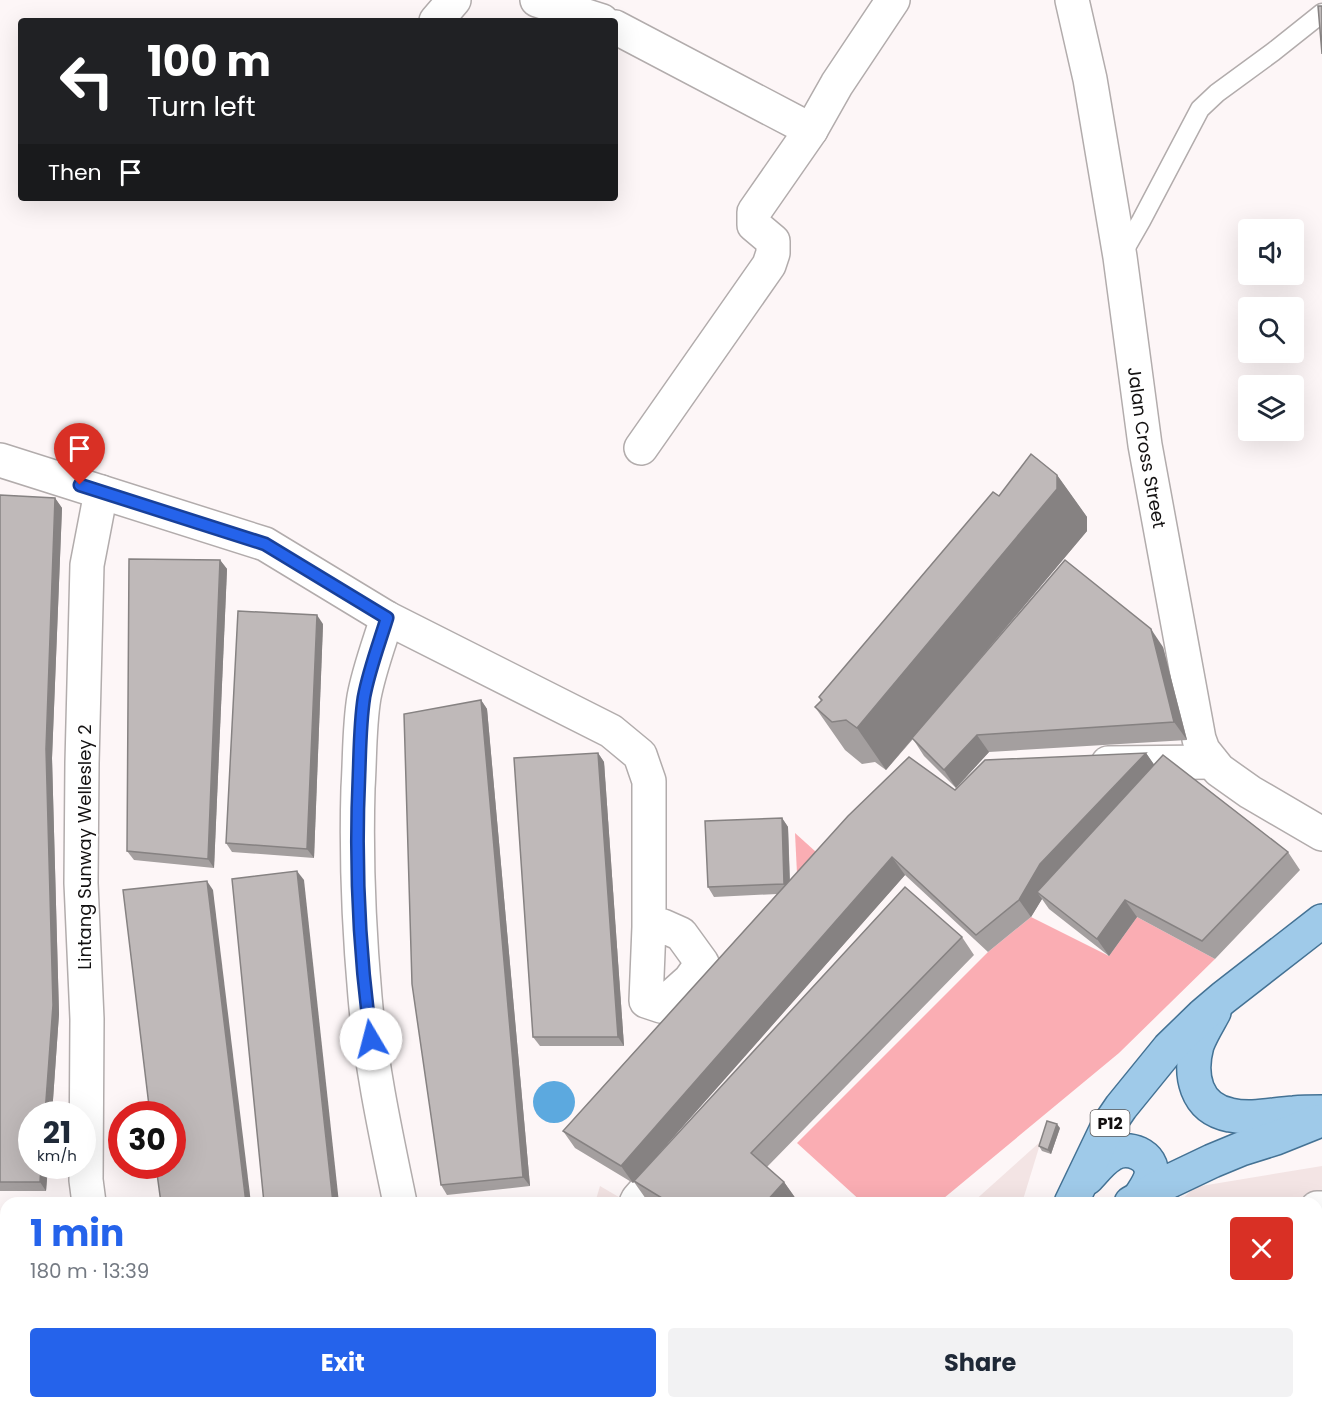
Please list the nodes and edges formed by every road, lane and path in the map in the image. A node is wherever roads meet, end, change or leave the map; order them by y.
1 (454, 0) edge
2 (537, 0) edge
3 (893, 0) edge
4 (1072, 0) edge
5 (1322, 13) edge
6 (439, 18) edge
7 (593, 18) edge
8 (618, 29) edge
9 (811, 130) junction
10 (1120, 257) junction
11 (641, 448) dead end
12 (0, 460) edge
13 (100, 492) junction
14 (387, 618) junction
15 (1212, 762) junction
16 (1075, 763) edge
17 (1322, 834) edge
18 (1322, 921) edge
19 (649, 927) dead end
20 (1223, 998) junction
21 (1322, 1112) edge
22 (1322, 1120) edge
23 (693, 1138) edge
24 (1077, 1193) edge
25 (88, 1197) edge
26 (399, 1197) edge
27 (640, 1197) edge
28 (1139, 1197) edge
29 (1141, 1197) edge

1 - 6 street
2 - 7 street
3 - 9 street
4 - 10 street, Jalan Cross Street
5 - 10 lane
8 - 9 street
9 - 11 street
10 - 15 street, Jalan Cross Street
12 - 13 street
13 - 14 street
13 - 25 street, Lintang Sunway Wellesley 2
14 - 19 street
14 - 26 street
15 - 16 street
15 - 17 street, Jalan Cross Street
18 - 20 main road, P12
20 - 21 main road
20 - 24 main road, P12
22 - 29 main road
23 - 27 street
24 - 28 main road

